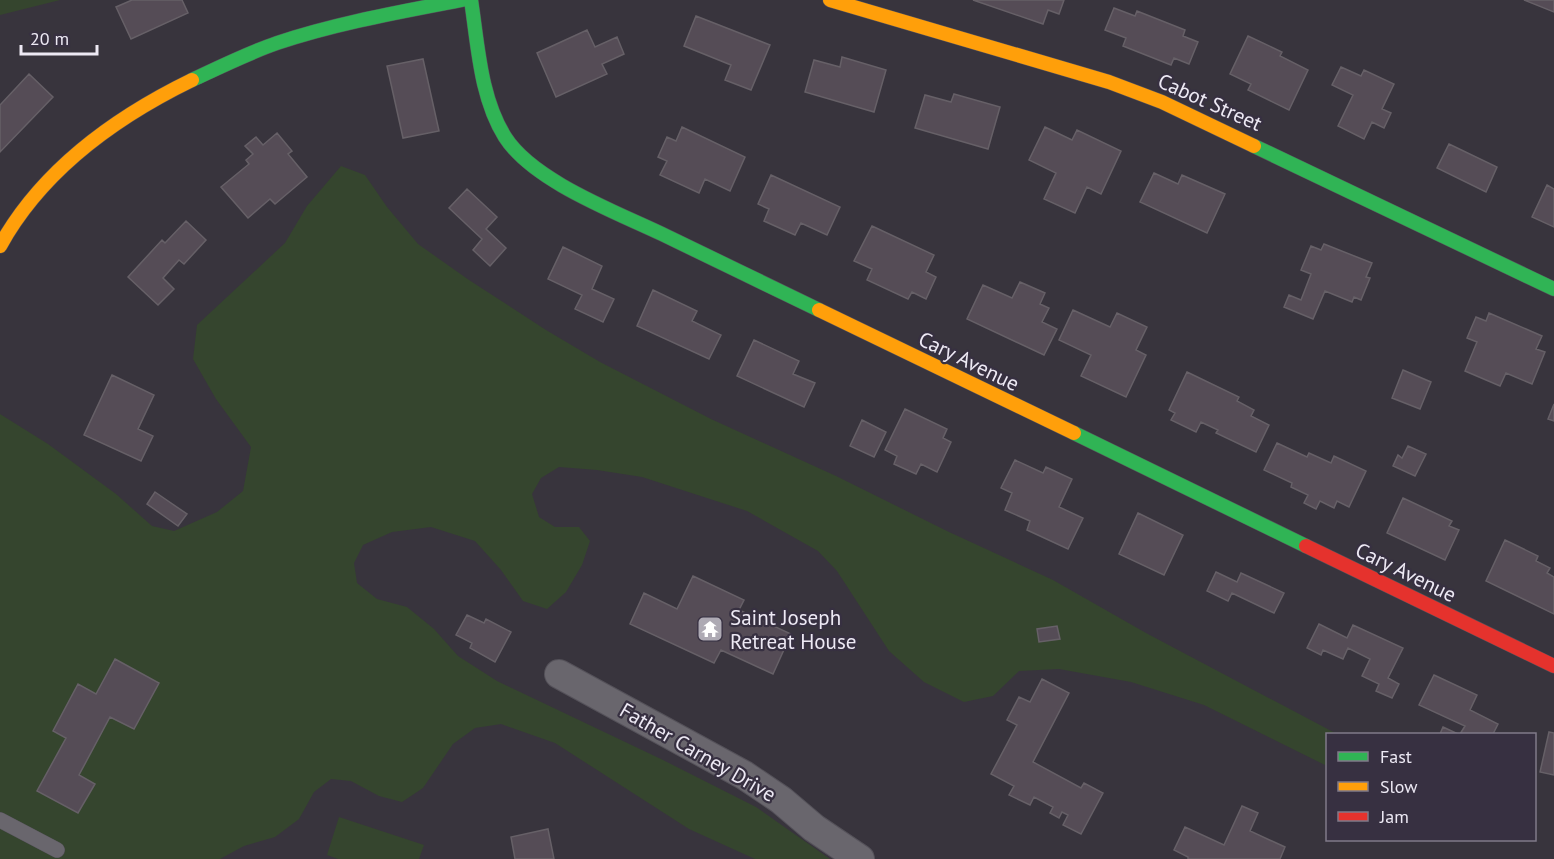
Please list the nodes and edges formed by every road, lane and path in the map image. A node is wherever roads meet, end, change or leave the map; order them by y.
1 (462, 0) edge
2 (471, 0) edge
3 (830, 0) edge
4 (0, 246) edge
5 (1554, 289) edge
6 (1554, 666) edge
7 (559, 674) dead end
8 (0, 820) edge
9 (57, 850) dead end
10 (860, 859) edge

1 - 4 street
2 - 6 street, Cary Avenue
3 - 5 street, Cabot Street
7 - 10 street, Father Carney Drive
8 - 9 lane

